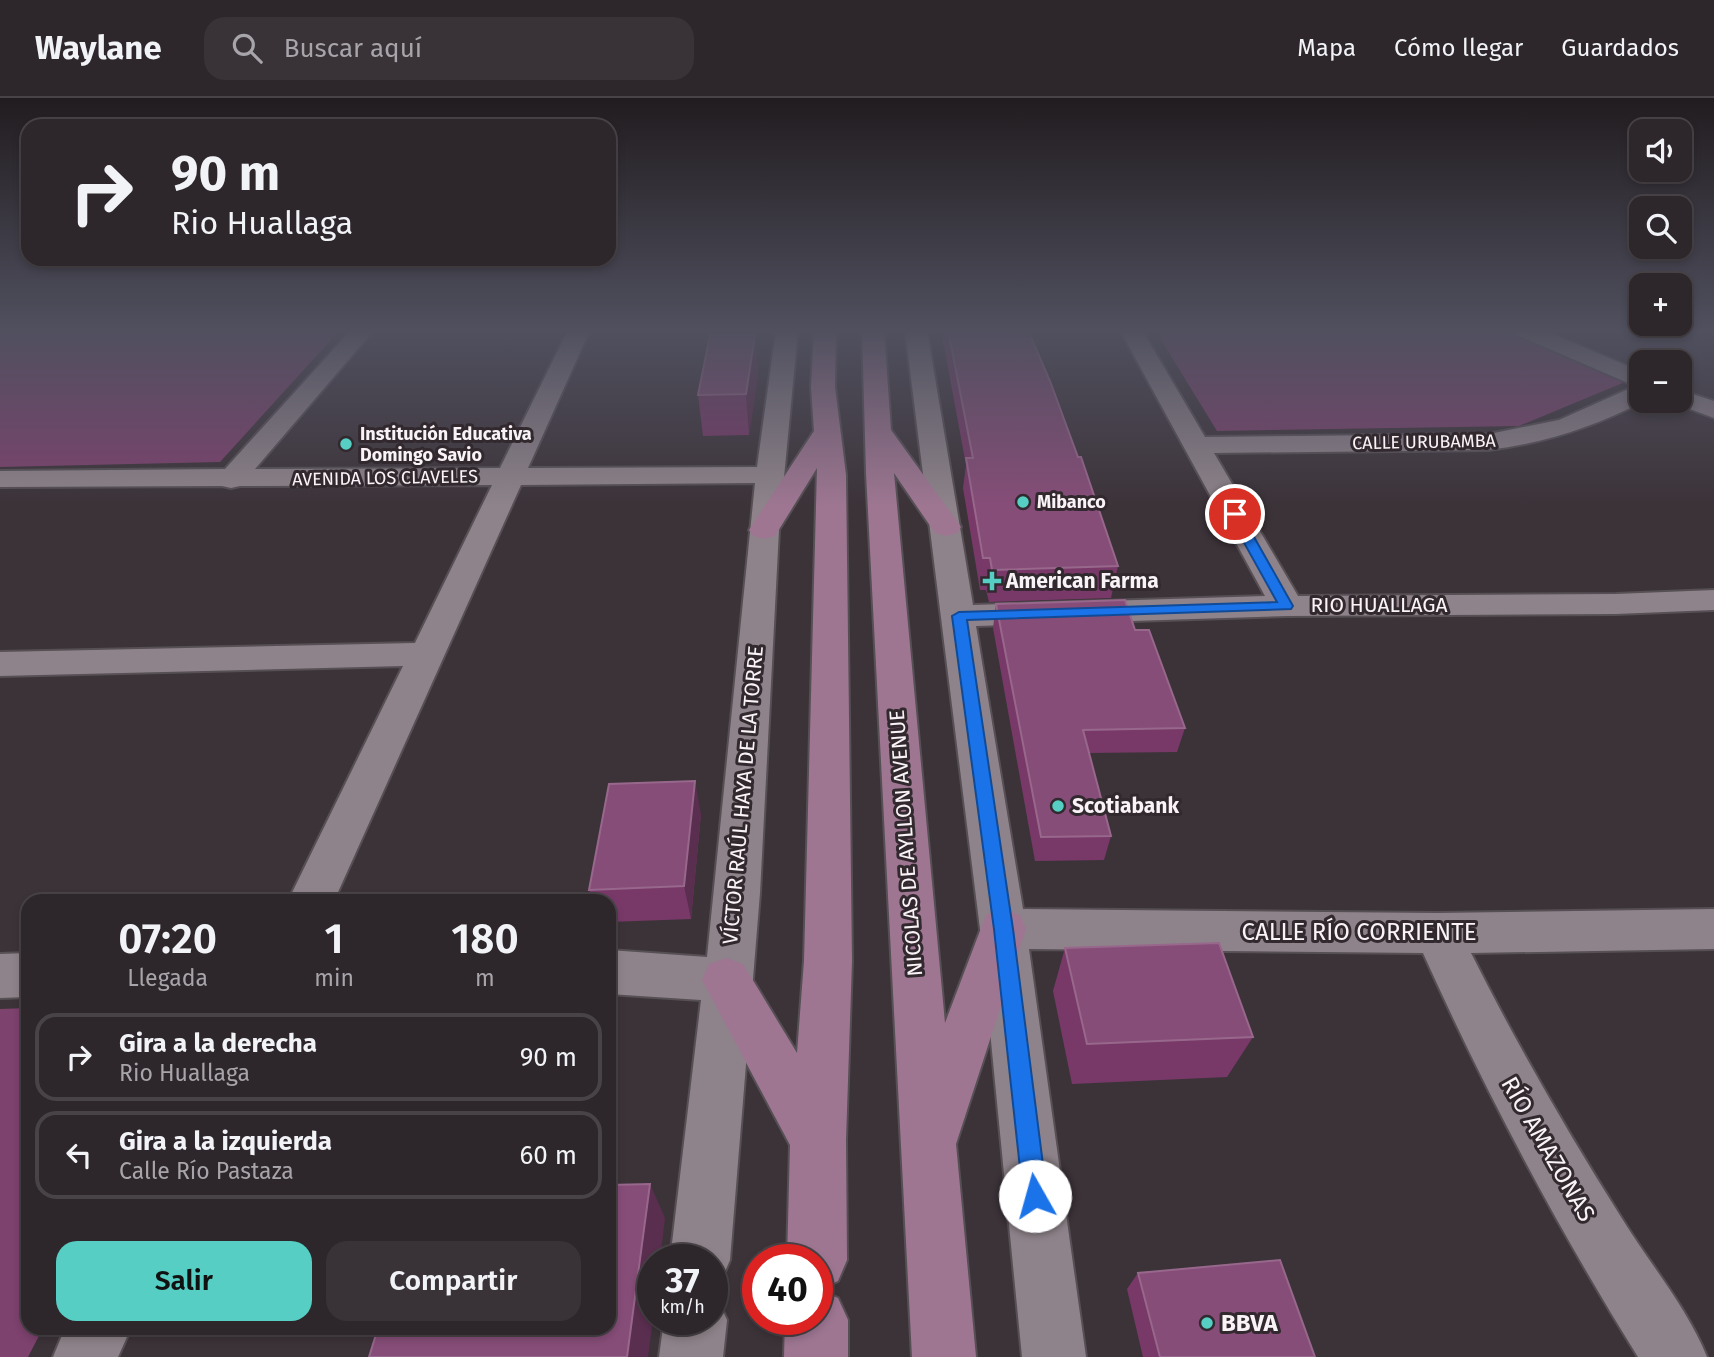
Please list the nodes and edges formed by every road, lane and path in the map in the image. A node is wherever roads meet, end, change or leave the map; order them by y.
1 (311, 389) edge
2 (552, 389) edge
3 (780, 389) edge
4 (823, 389) edge
5 (876, 389) edge
6 (925, 389) edge
7 (1164, 389) edge
8 (1629, 399) edge
9 (1692, 402) edge
10 (1714, 410) edge
11 (827, 432) junction
12 (879, 432) junction
13 (1196, 445) junction
14 (770, 475) junction
15 (512, 477) junction
16 (0, 480) edge
17 (230, 480) junction
18 (946, 527) junction
19 (764, 530) junction
20 (1714, 600) edge
21 (1286, 606) junction
22 (959, 616) junction
23 (427, 653) junction
24 (0, 664) edge
25 (314, 894) edge
26 (1003, 929) junction
27 (1714, 929) edge
28 (1437, 933) junction
29 (616, 972) edge
30 (0, 975) edge
31 (21, 975) edge
32 (726, 979) junction
33 (818, 1140) junction
34 (927, 1151) junction
35 (701, 1244) edge
36 (817, 1244) edge
37 (96, 1335) edge
38 (693, 1335) edge
39 (816, 1335) edge
40 (85, 1357) edge
41 (691, 1357) edge
42 (816, 1357) edge
43 (944, 1357) edge
44 (1054, 1357) edge
45 (1675, 1357) edge

1 - 17 street
2 - 15 street
3 - 14 street, VÍCTOR RAÚL HAYA DE LA TORRE
4 - 11 main road
5 - 12 main road, NICOLAS DE AYLLON AVENUE
6 - 18 street
7 - 13 street
8 - 13 street, CALLE URUBAMBA
9 - 10 street
11 - 19 main road
11 - 33 main road
12 - 18 main road
12 - 34 main road, NICOLAS DE AYLLON AVENUE
13 - 21 street
14 - 15 street, AVENIDA LOS CLAVELES
14 - 19 street, VÍCTOR RAÚL HAYA DE LA TORRE
15 - 17 street, AVENIDA LOS CLAVELES
15 - 23 street
16 - 17 street, AVENIDA LOS CLAVELES
18 - 22 street
19 - 32 street, VÍCTOR RAÚL HAYA DE LA TORRE
20 - 21 street, RIO HUALLAGA
21 - 22 street, RIO HUALLAGA
22 - 26 street
23 - 24 street
23 - 25 street
26 - 28 street, CALLE RÍO CORRIENTE
26 - 34 main road
26 - 44 street
27 - 28 street, CALLE RÍO CORRIENTE
28 - 45 street, RÍO AMAZONAS
29 - 32 street
30 - 31 street
32 - 33 main road
32 - 35 street, VÍCTOR RAÚL HAYA DE LA TORRE
33 - 36 main road
34 - 43 main road, NICOLAS DE AYLLON AVENUE
37 - 40 street
38 - 41 street
39 - 42 main road

